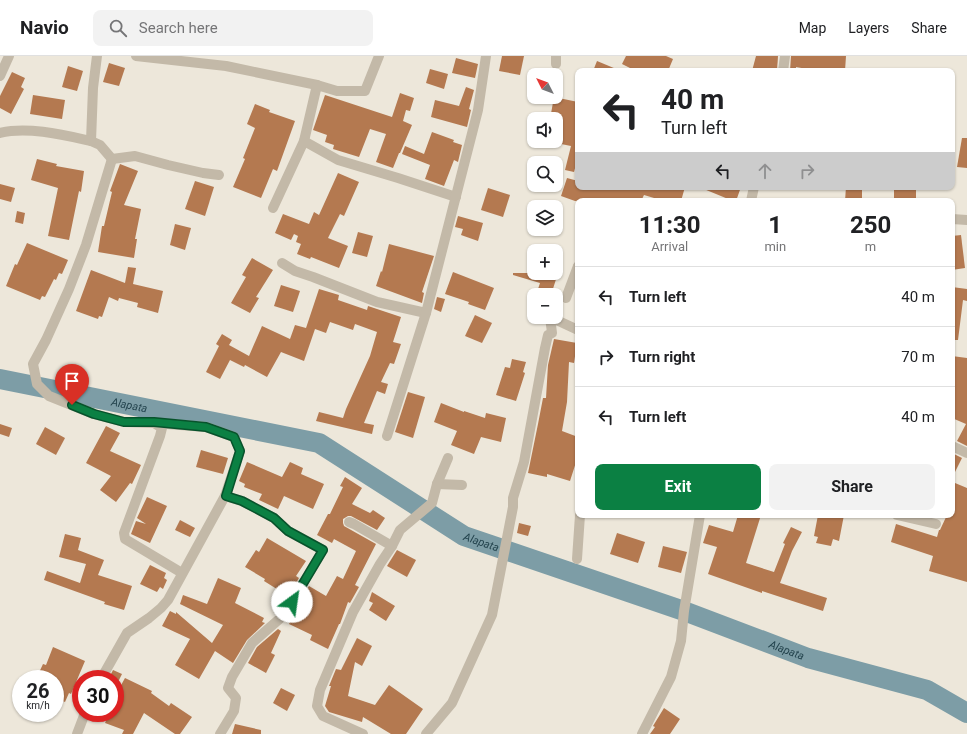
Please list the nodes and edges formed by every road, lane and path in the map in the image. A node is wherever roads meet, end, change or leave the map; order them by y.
1 (9, 56) edge
2 (97, 56) edge
3 (136, 56) edge
4 (378, 56) edge
5 (486, 56) edge
6 (785, 56) edge
7 (783, 68) edge
8 (0, 76) edge
9 (317, 85) junction
10 (0, 133) edge
11 (91, 141) junction
12 (304, 141) junction
13 (112, 160) junction
14 (219, 175) dead end
15 (456, 197) junction
16 (273, 208) dead end
17 (955, 219) edge
18 (967, 220) edge
19 (282, 263) dead end
20 (575, 274) edge
21 (566, 298) dead end
22 (426, 313) junction
23 (575, 329) edge
24 (154, 422) junction
25 (387, 436) dead end
26 (955, 447) edge
27 (967, 453) edge
28 (448, 458) dead end
29 (437, 484) junction
30 (462, 485) dead end
31 (226, 496) junction
32 (580, 518) edge
33 (700, 518) edge
34 (910, 518) edge
35 (349, 522) dead end
36 (936, 524) dead end
37 (392, 546) junction
38 (577, 559) dead end
39 (182, 573) junction
40 (106, 670) edge
41 (82, 722) edge
42 (77, 734) edge
43 (220, 734) edge
44 (364, 734) edge
45 (426, 734) edge
46 (642, 734) edge

1 - 8 street
2 - 11 street
3 - 9 street
4 - 9 street
5 - 15 street
6 - 7 street
9 - 12 street
10 - 11 street
11 - 13 street
12 - 15 street
12 - 16 street
13 - 14 street
13 - 24 street
15 - 22 street
17 - 18 street
19 - 22 street
20 - 21 street
22 - 25 street
23 - 45 street
24 - 31 street
24 - 39 street
26 - 27 street
28 - 29 street
29 - 30 street
29 - 37 street
31 - 39 street
31 - 43 street
32 - 38 street
33 - 46 street
34 - 36 street
35 - 37 street
37 - 44 street
39 - 40 street
41 - 42 street

